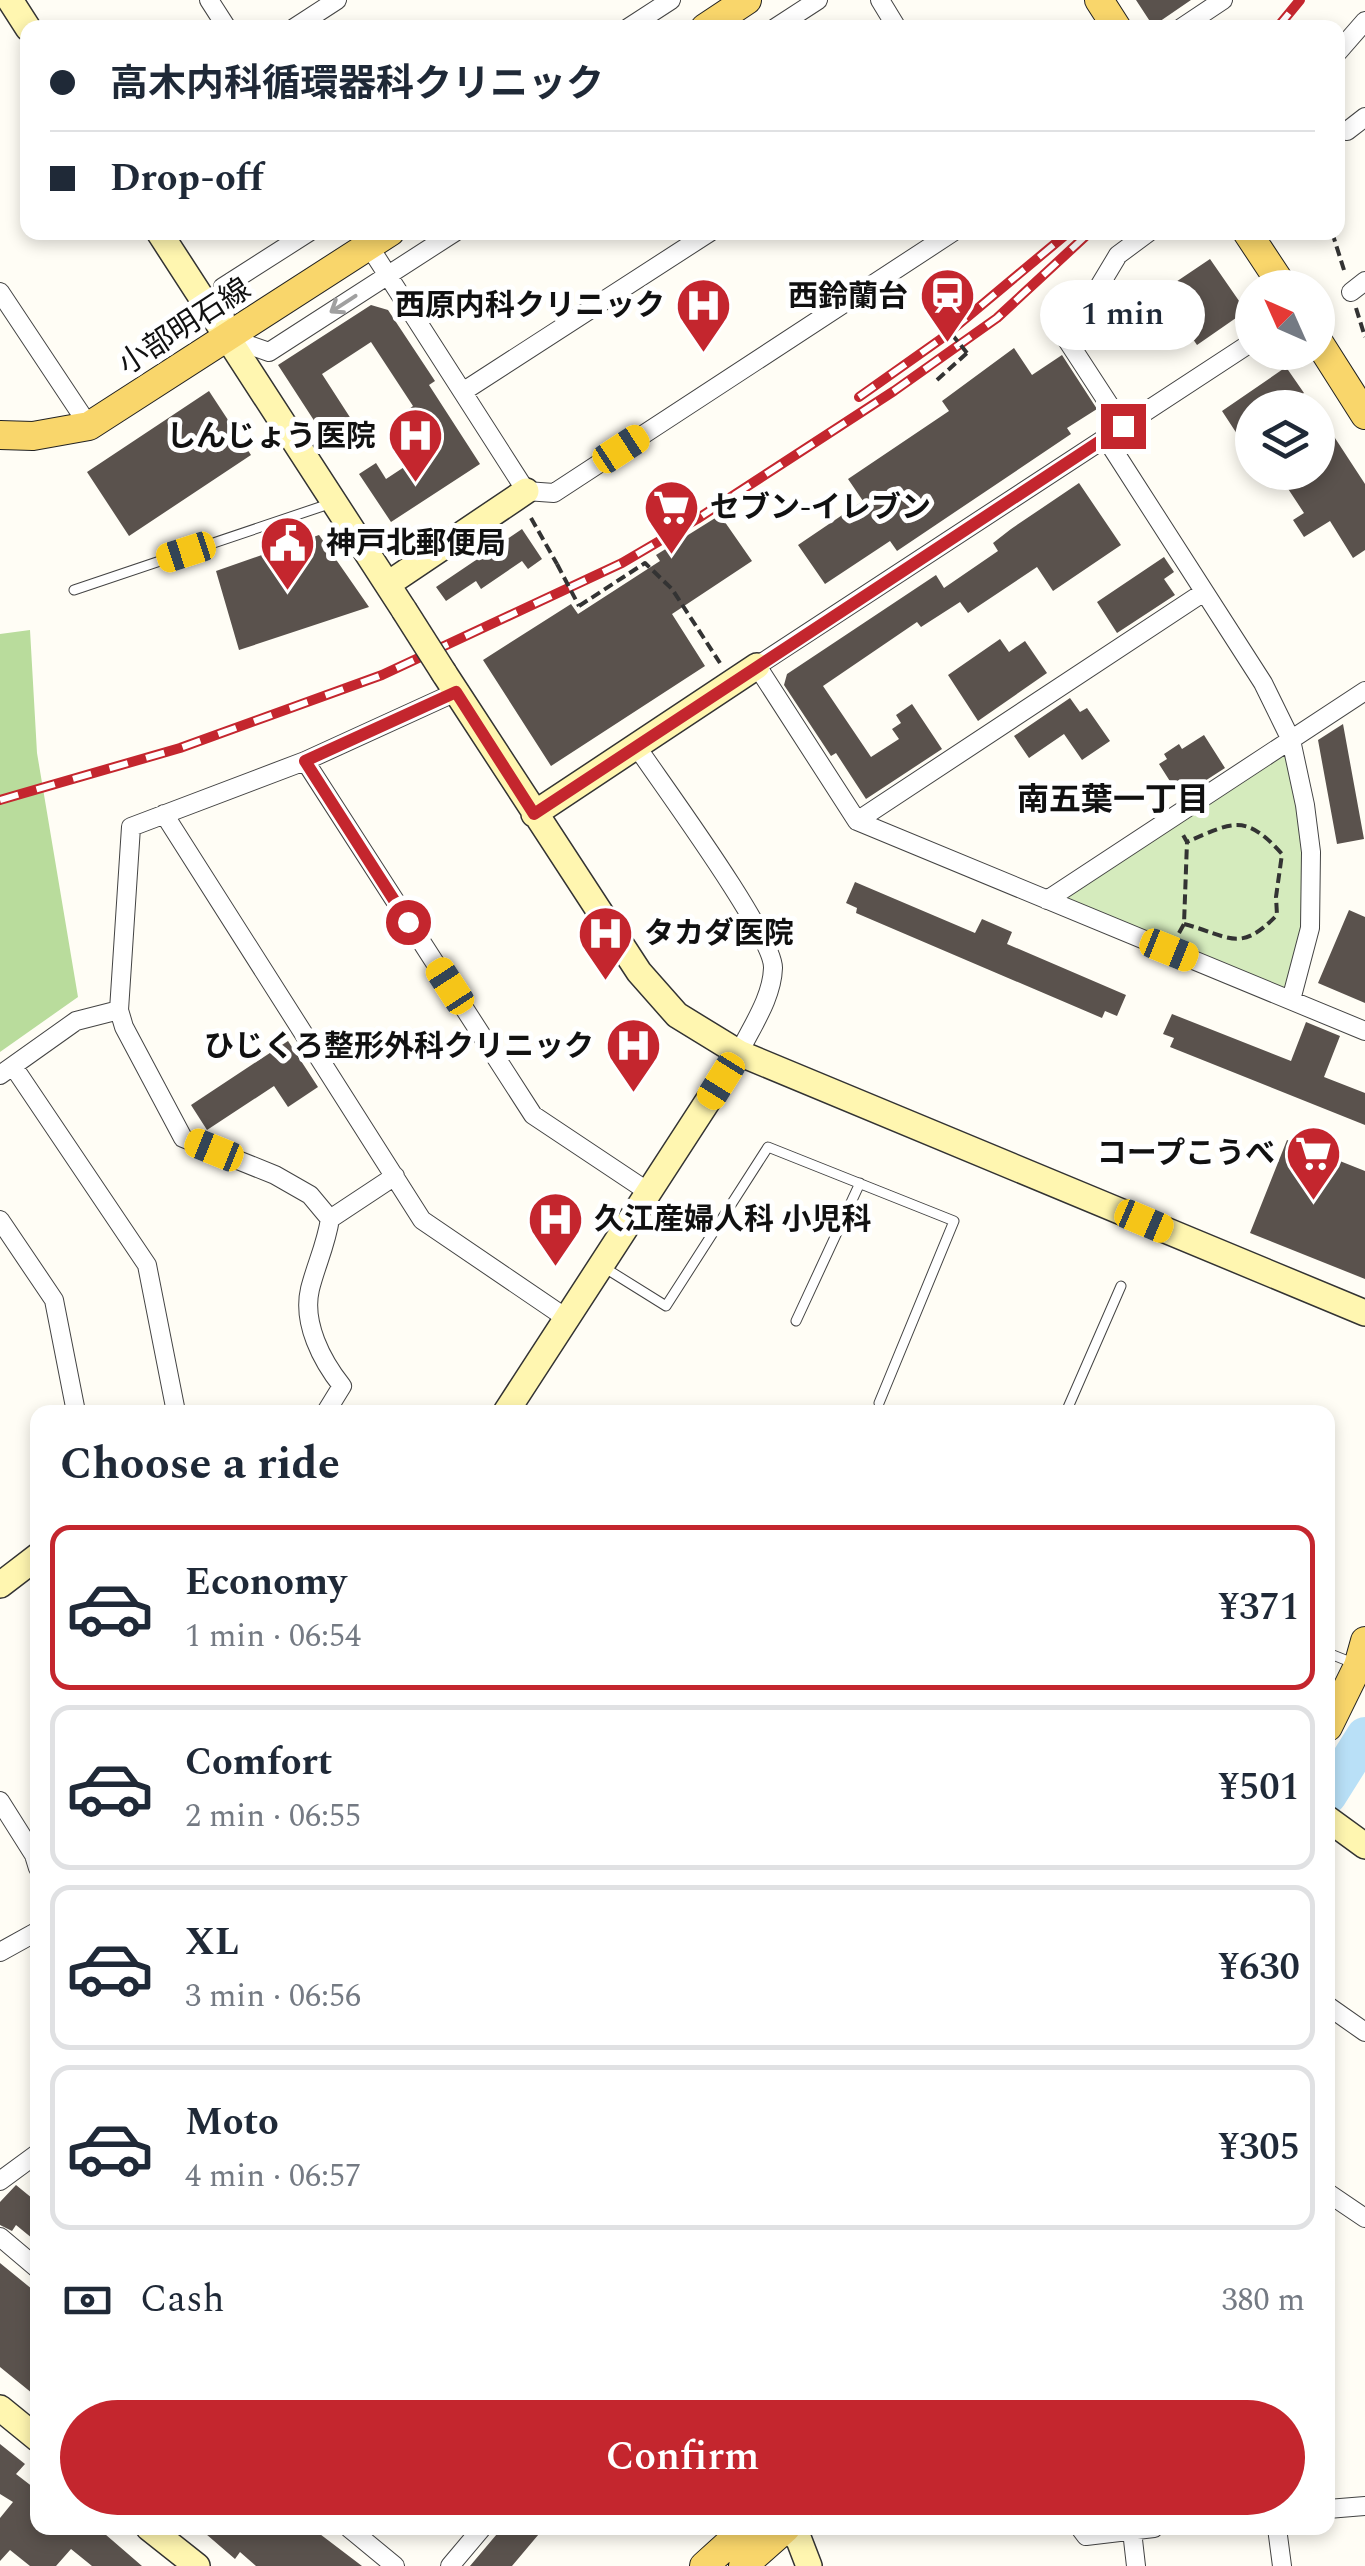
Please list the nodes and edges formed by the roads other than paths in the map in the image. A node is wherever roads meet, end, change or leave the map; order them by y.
1 (336, 0) edge
2 (670, 0) edge
3 (748, 0) edge
4 (818, 0) edge
5 (1223, 0) edge
6 (306, 20) edge
7 (640, 20) edge
8 (717, 20) edge
9 (787, 20) edge
10 (1194, 20) edge
11 (1365, 21) edge
12 (1345, 44) edge
13 (1365, 117) edge
14 (1347, 132) dead end
15 (164, 240) edge
16 (296, 240) edge
17 (369, 240) edge
18 (374, 240) edge
19 (442, 240) edge
20 (698, 240) edge
21 (941, 240) edge
22 (1139, 240) edge
23 (1252, 240) edge
24 (1272, 270) edge
25 (388, 275) junction
26 (0, 292) edge
27 (226, 337) junction
28 (1235, 353) edge
29 (1335, 367) edge
30 (464, 392) junction
31 (1365, 415) edge
32 (89, 426) junction
33 (1123, 426) junction
34 (0, 435) edge
35 (1105, 437) junction
36 (526, 491) junction
37 (336, 502) junction
38 (388, 584) junction
39 (74, 590) dead end
40 (1204, 592) junction
41 (757, 666) junction
42 (450, 683) junction
43 (1365, 692) edge
44 (1291, 740) junction
45 (637, 747) junction
46 (305, 761) junction
47 (164, 814) junction
48 (534, 814) junction
49 (857, 821) junction
50 (1047, 900) junction
51 (1291, 1000) junction
52 (119, 1010) junction
53 (1365, 1030) edge
54 (739, 1052) junction
55 (6, 1071) edge
56 (395, 1176) junction
57 (860, 1184) junction
58 (650, 1193) junction
59 (0, 1220) edge
60 (330, 1220) junction
61 (603, 1266) junction
62 (1121, 1286) dead end
63 (1365, 1312) edge
64 (569, 1320) junction
65 (796, 1321) dead end
66 (879, 1403) dead end
67 (75, 1405) edge
68 (175, 1405) edge
69 (330, 1405) edge
70 (511, 1405) edge
71 (1069, 1405) edge
72 (30, 1562) edge
73 (0, 1585) edge
74 (1335, 1653) edge
75 (1362, 1653) edge
76 (1335, 1712) edge
77 (0, 1802) edge
78 (1335, 1830) edge
79 (1365, 1846) edge
80 (30, 1849) edge
81 (30, 1935) edge
82 (0, 1952) edge
83 (1335, 2011) edge
84 (1365, 2032) edge
85 (30, 2160) edge
86 (0, 2181) edge
87 (1335, 2198) edge
88 (1365, 2218) edge
89 (0, 2238) edge
90 (30, 2262) edge
91 (0, 2408) edge
92 (30, 2432) edge
93 (1365, 2506) edge
94 (1335, 2509) edge
95 (160, 2535) edge
96 (358, 2535) edge
97 (476, 2535) edge
98 (738, 2535) edge
99 (778, 2535) edge
100 (794, 2535) edge
101 (1132, 2535) edge
102 (1279, 2535) edge
103 (197, 2566) edge
104 (396, 2566) edge
105 (450, 2566) edge
106 (704, 2566) edge
107 (744, 2566) edge
108 (808, 2566) edge
109 (1136, 2566) edge
110 (1282, 2566) edge

1 - 6 street
2 - 7 street
3 - 8 main road
4 - 9 street
5 - 10 street
11 - 12 street
13 - 14 street
15 - 27 street
16 - 27 street
17 - 27 main road, 小部明石線
18 - 25 street
19 - 25 street
20 - 30 street
21 - 36 street
22 - 33 street
23 - 24 main road
25 -> 27 street
25 - 30 street
26 - 32 street
27 - 32 main road, 小部明石線
27 - 37 street
28 - 33 street
29 - 31 main road
30 - 36 street
32 - 34 main road, 小部明石線
33 - 35 street
35 - 40 street
35 - 41 street
36 - 38 street
37 - 38 street
37 - 39 lane
38 - 42 street, bridge
40 - 44 street
40 - 49 street
41 - 45 street
41 - 49 street
42 - 46 street
42 - 48 street
43 - 44 street
44 - 50 street
44 - 51 street
45 - 48 street
45 - 54 street
46 - 47 street
46 - 58 street
47 - 52 street
47 - 56 street
48 - 54 street
49 - 50 street
50 - 51 street
51 - 53 street
52 - 55 street
52 - 60 street
54 - 58 street
54 - 63 street
55 - 68 street
56 - 60 street
56 - 64 street
57 - 61 lane
57 - 65 lane
57 - 66 lane
58 - 61 street
59 - 67 street
60 - 69 street
61 - 64 street
62 - 71 lane
64 - 70 street
72 - 73 street
74 - 75 lane
75 - 76 main road
77 - 80 street
78 - 79 street
81 - 82 street
83 - 84 street
85 - 86 street
87 - 88 street
89 - 90 street
91 - 92 street
93 - 94 street
95 - 103 street
96 - 104 street
97 - 105 street
98 - 106 main road
99 - 107 main road
100 - 108 street
101 - 109 street
102 - 110 street

